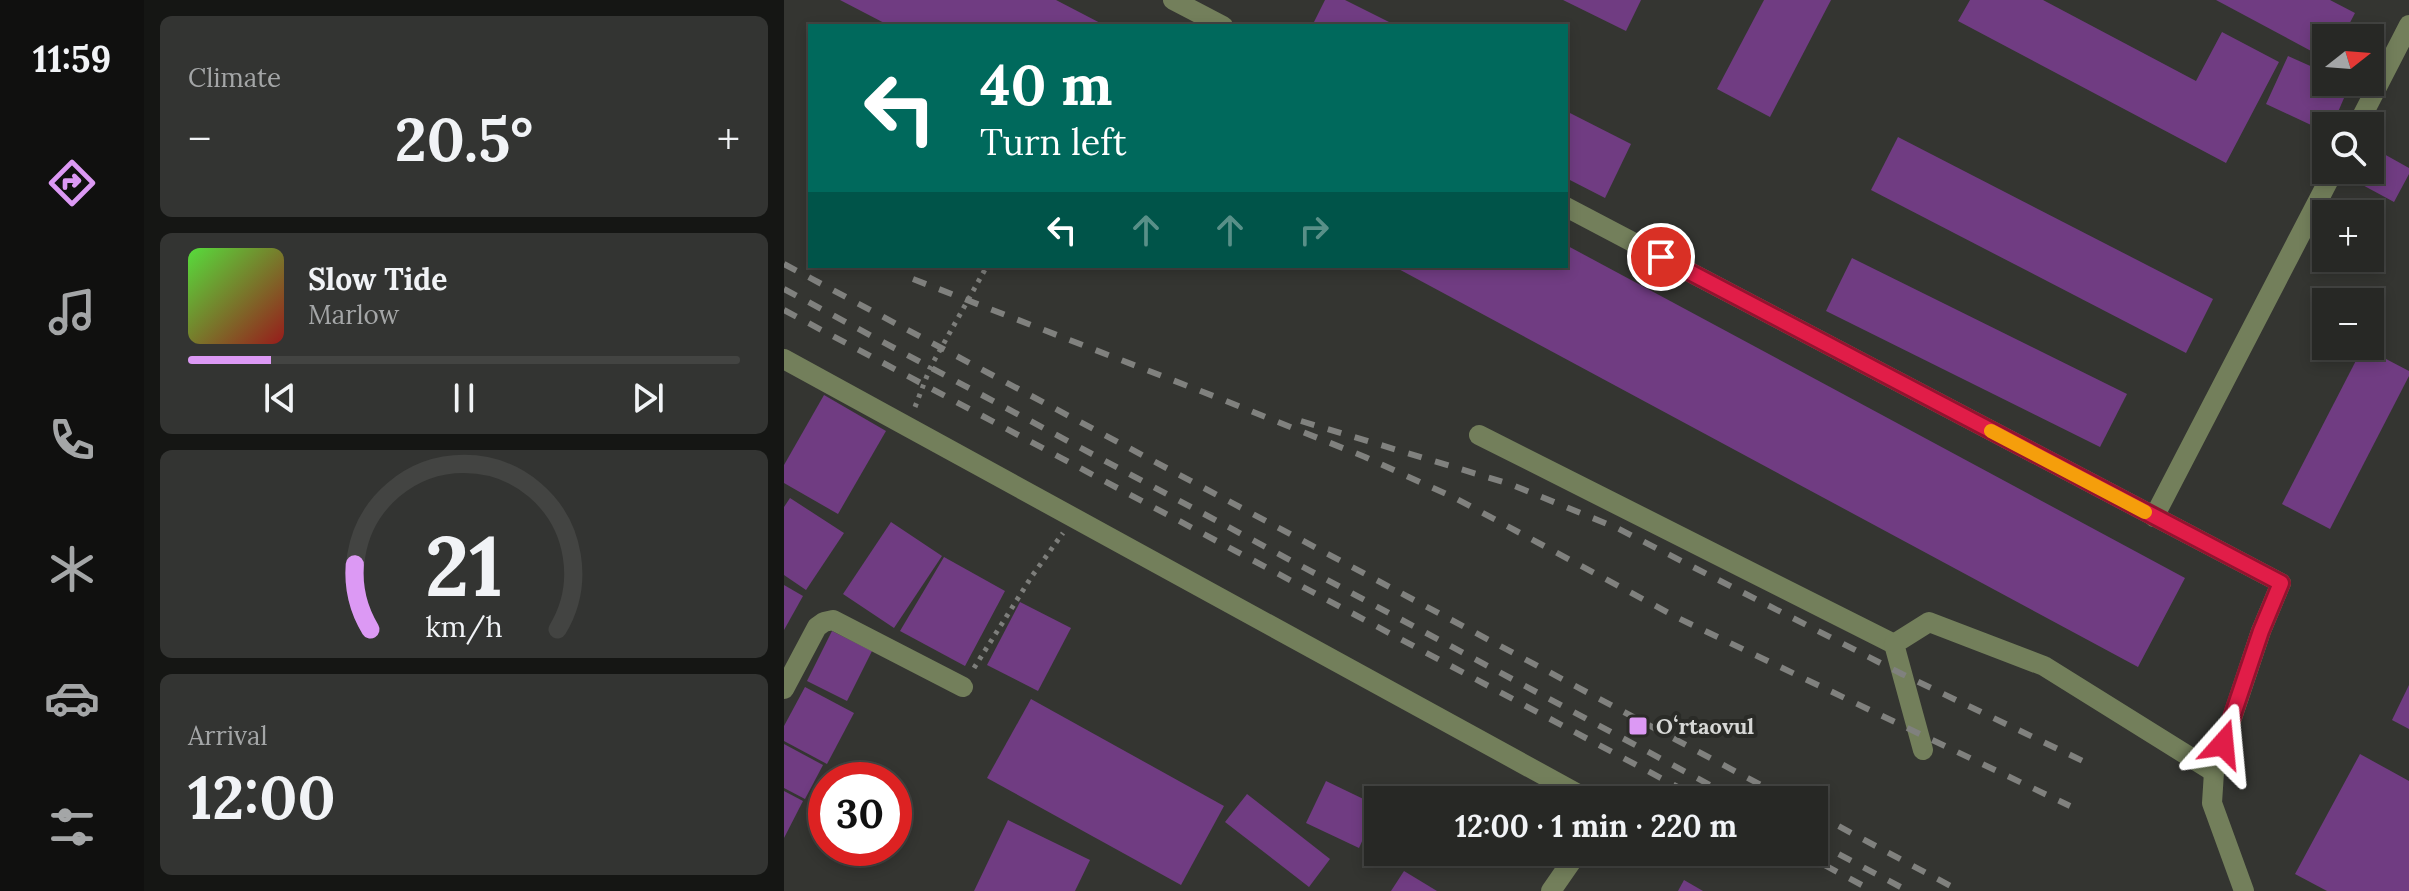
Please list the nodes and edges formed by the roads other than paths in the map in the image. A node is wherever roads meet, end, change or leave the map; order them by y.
1 (1173, 0) edge
2 (1204, 7) edge
3 (1221, 24) edge
4 (2409, 25) edge
5 (2364, 112) edge
6 (2327, 184) edge
7 (1568, 208) edge
8 (784, 359) edge
9 (1479, 435) dead end
10 (2154, 517) junction
11 (1894, 644) junction
12 (963, 687) road end
13 (784, 689) edge
14 (1923, 750) dead end
15 (2214, 772) junction
16 (1563, 786) edge
17 (1568, 866) edge
18 (1551, 891) edge
19 (2244, 891) edge

1 - 2 street
2 - 3 street
4 - 5 street
6 - 10 street
7 - 10 street
8 - 16 street
9 - 11 street
10 - 15 street
11 - 14 street
11 - 15 street
12 - 13 street
15 - 19 street
17 - 18 street

